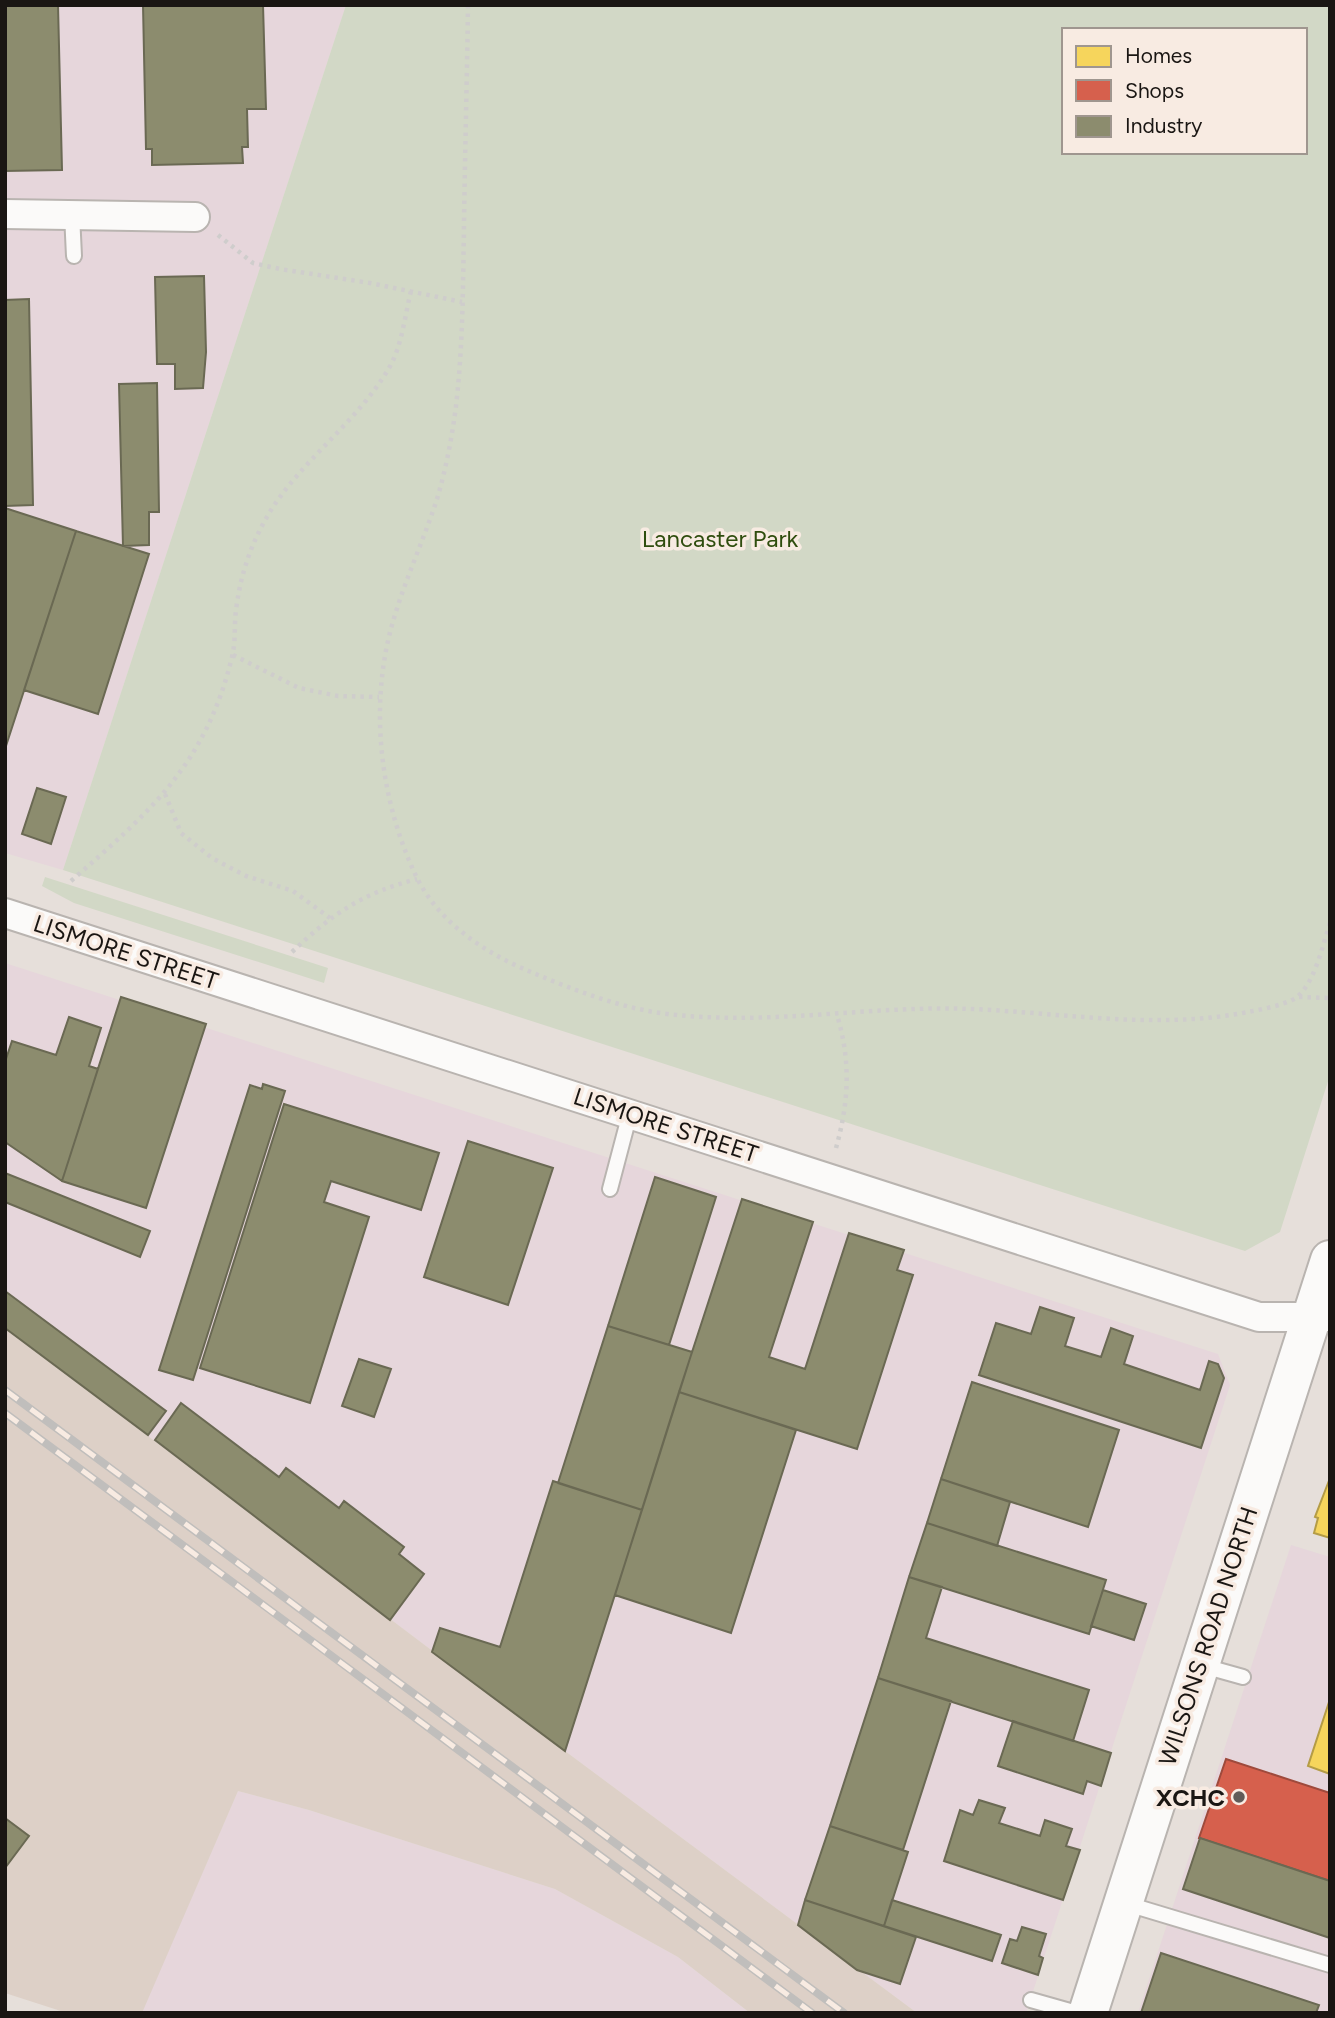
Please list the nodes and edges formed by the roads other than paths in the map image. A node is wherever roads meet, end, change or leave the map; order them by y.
1 (5, 214) edge
2 (72, 214) junction
3 (195, 217) road end
4 (74, 256) dead end
5 (5, 913) edge
6 (630, 1113) junction
7 (610, 1189) dead end
8 (1330, 1260) edge
9 (1321, 1317) edge
10 (1199, 1665) junction
11 (1243, 1677) dead end
12 (1123, 1903) junction
13 (1330, 1965) edge
14 (1031, 2000) dead end
15 (1077, 2013) edge
16 (1087, 2013) edge

1 - 2 street
2 - 3 street
2 - 4 lane
5 - 6 street, LISMORE STREET
6 - 7 lane
6 - 9 street, LISMORE STREET
8 - 9 street, WILSONS ROAD NORTH
9 - 10 street, WILSONS ROAD NORTH
10 - 11 lane
10 - 12 street, WILSONS ROAD NORTH
12 - 13 lane
12 - 16 street, WILSONS ROAD NORTH
14 - 15 lane

